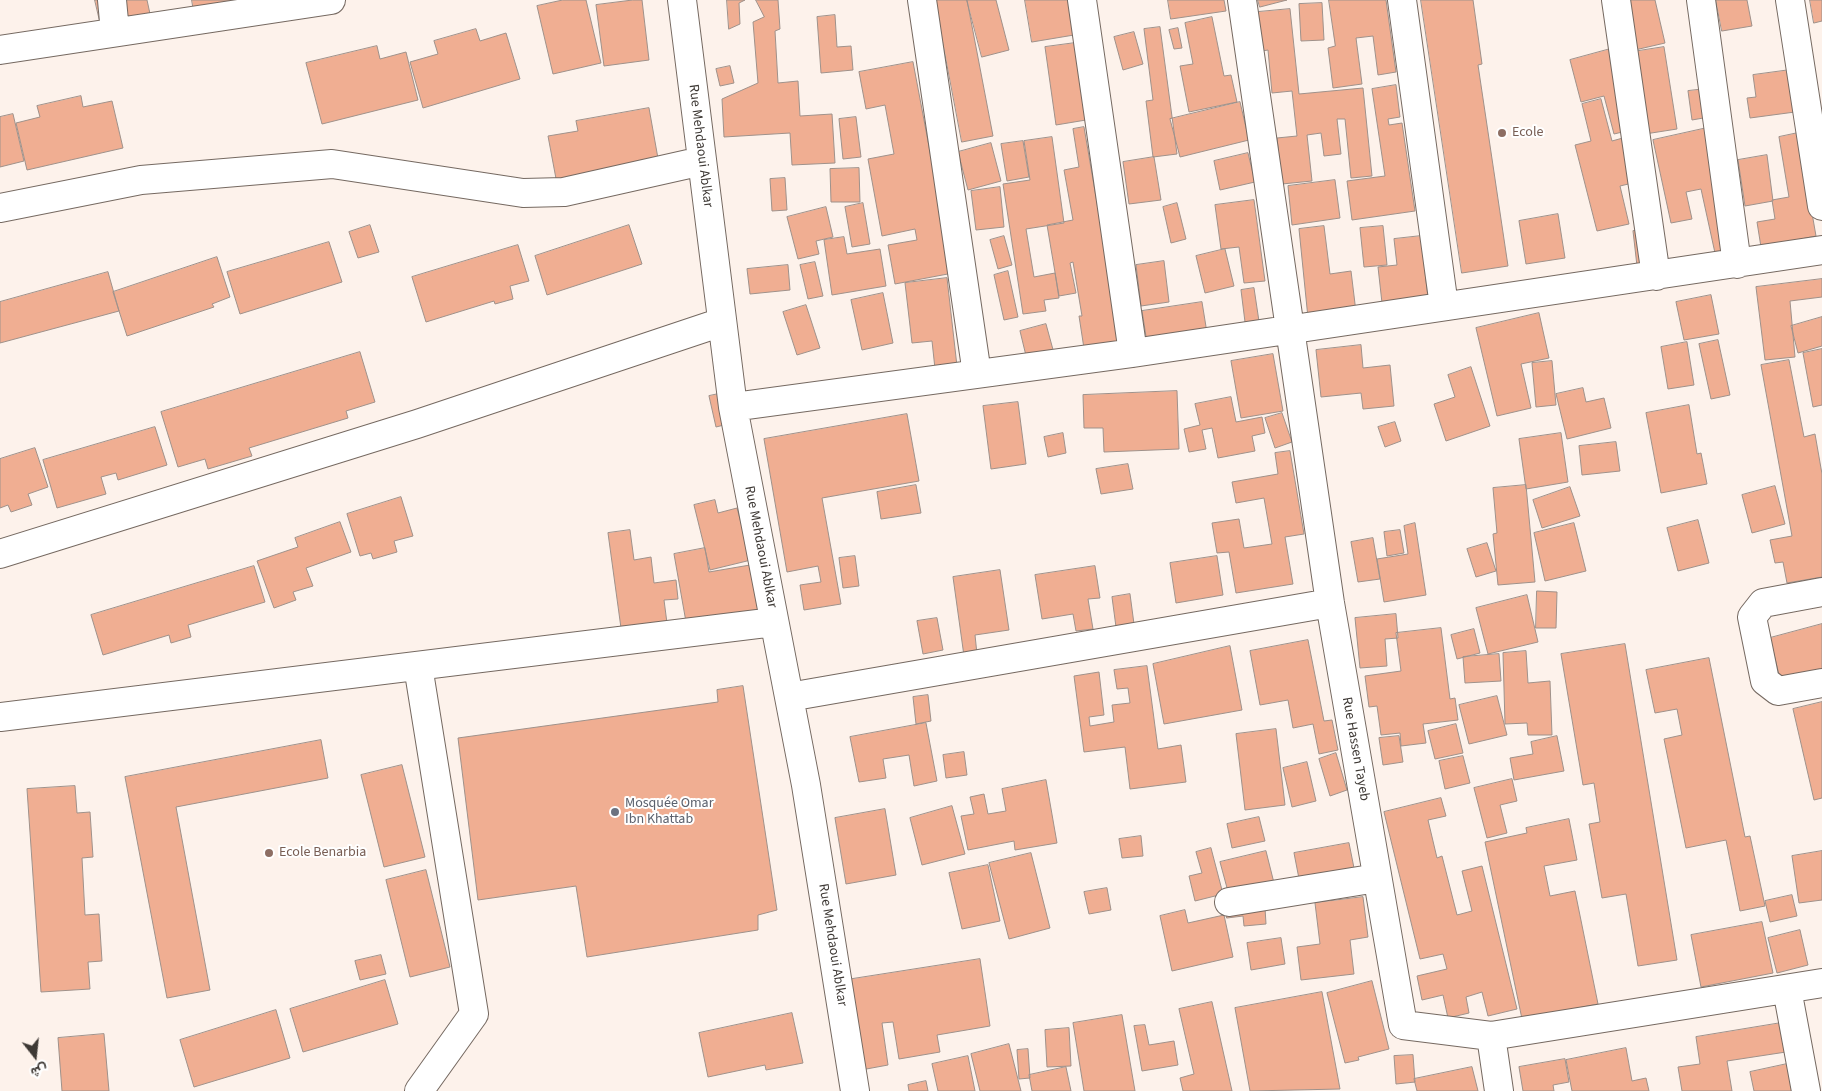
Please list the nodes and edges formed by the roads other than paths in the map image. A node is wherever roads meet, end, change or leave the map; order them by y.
1 (112, 0) edge
2 (331, 0) edge
3 (682, 0) edge
4 (922, 0) edge
5 (1082, 0) edge
6 (1242, 0) edge
7 (1402, 0) edge
8 (1616, 0) edge
9 (1701, 0) edge
10 (1790, 0) edge
11 (296, 2) edge
12 (116, 32) junction
13 (0, 50) edge
14 (702, 161) junction
15 (1822, 206) edge
16 (0, 208) edge
17 (1822, 250) edge
18 (1737, 264) junction
19 (1656, 276) junction
20 (1444, 306) junction
21 (722, 322) junction
22 (1290, 330) junction
23 (1133, 353) junction
24 (977, 374) junction
25 (733, 407) junction
26 (0, 554) edge
27 (1822, 592) edge
28 (1330, 603) junction
29 (774, 622) junction
30 (418, 666) junction
31 (1822, 683) edge
32 (789, 697) junction
33 (0, 717) edge
34 (1377, 878) junction
35 (1229, 902) dead end
36 (1822, 983) edge
37 (1787, 989) junction
38 (1491, 1036) junction
39 (419, 1091) edge
40 (855, 1091) edge
41 (1499, 1091) edge
42 (1806, 1091) edge

1 - 12 street
2 - 11 street
3 - 14 street, Rue Mehdaoui Ablkar
4 - 24 street
5 - 23 street
6 - 22 street, Rue Hassen Tayeb
7 - 20 street
8 - 19 street
9 - 18 street
10 - 15 street
11 - 12 street
12 - 13 street
14 - 16 street
14 - 21 street, Rue Mehdaoui Ablkar
17 - 18 street
18 - 19 street
19 - 20 street
20 - 22 street
21 - 25 street, Rue Mehdaoui Ablkar
21 - 26 street
22 - 23 street
22 - 28 street, Rue Hassen Tayeb
23 - 24 street
24 - 25 street
25 - 29 street, Rue Mehdaoui Ablkar
27 - 31 street
28 - 32 street
28 - 34 street, Rue Hassen Tayeb
29 - 30 street
29 - 32 street, Rue Mehdaoui Ablkar
30 - 33 street
30 - 39 street
32 - 40 street, Rue Mehdaoui Ablkar
34 - 35 street
34 - 38 street, Rue Hassen Tayeb
36 - 37 street
37 - 38 street
37 - 42 street
38 - 41 street

